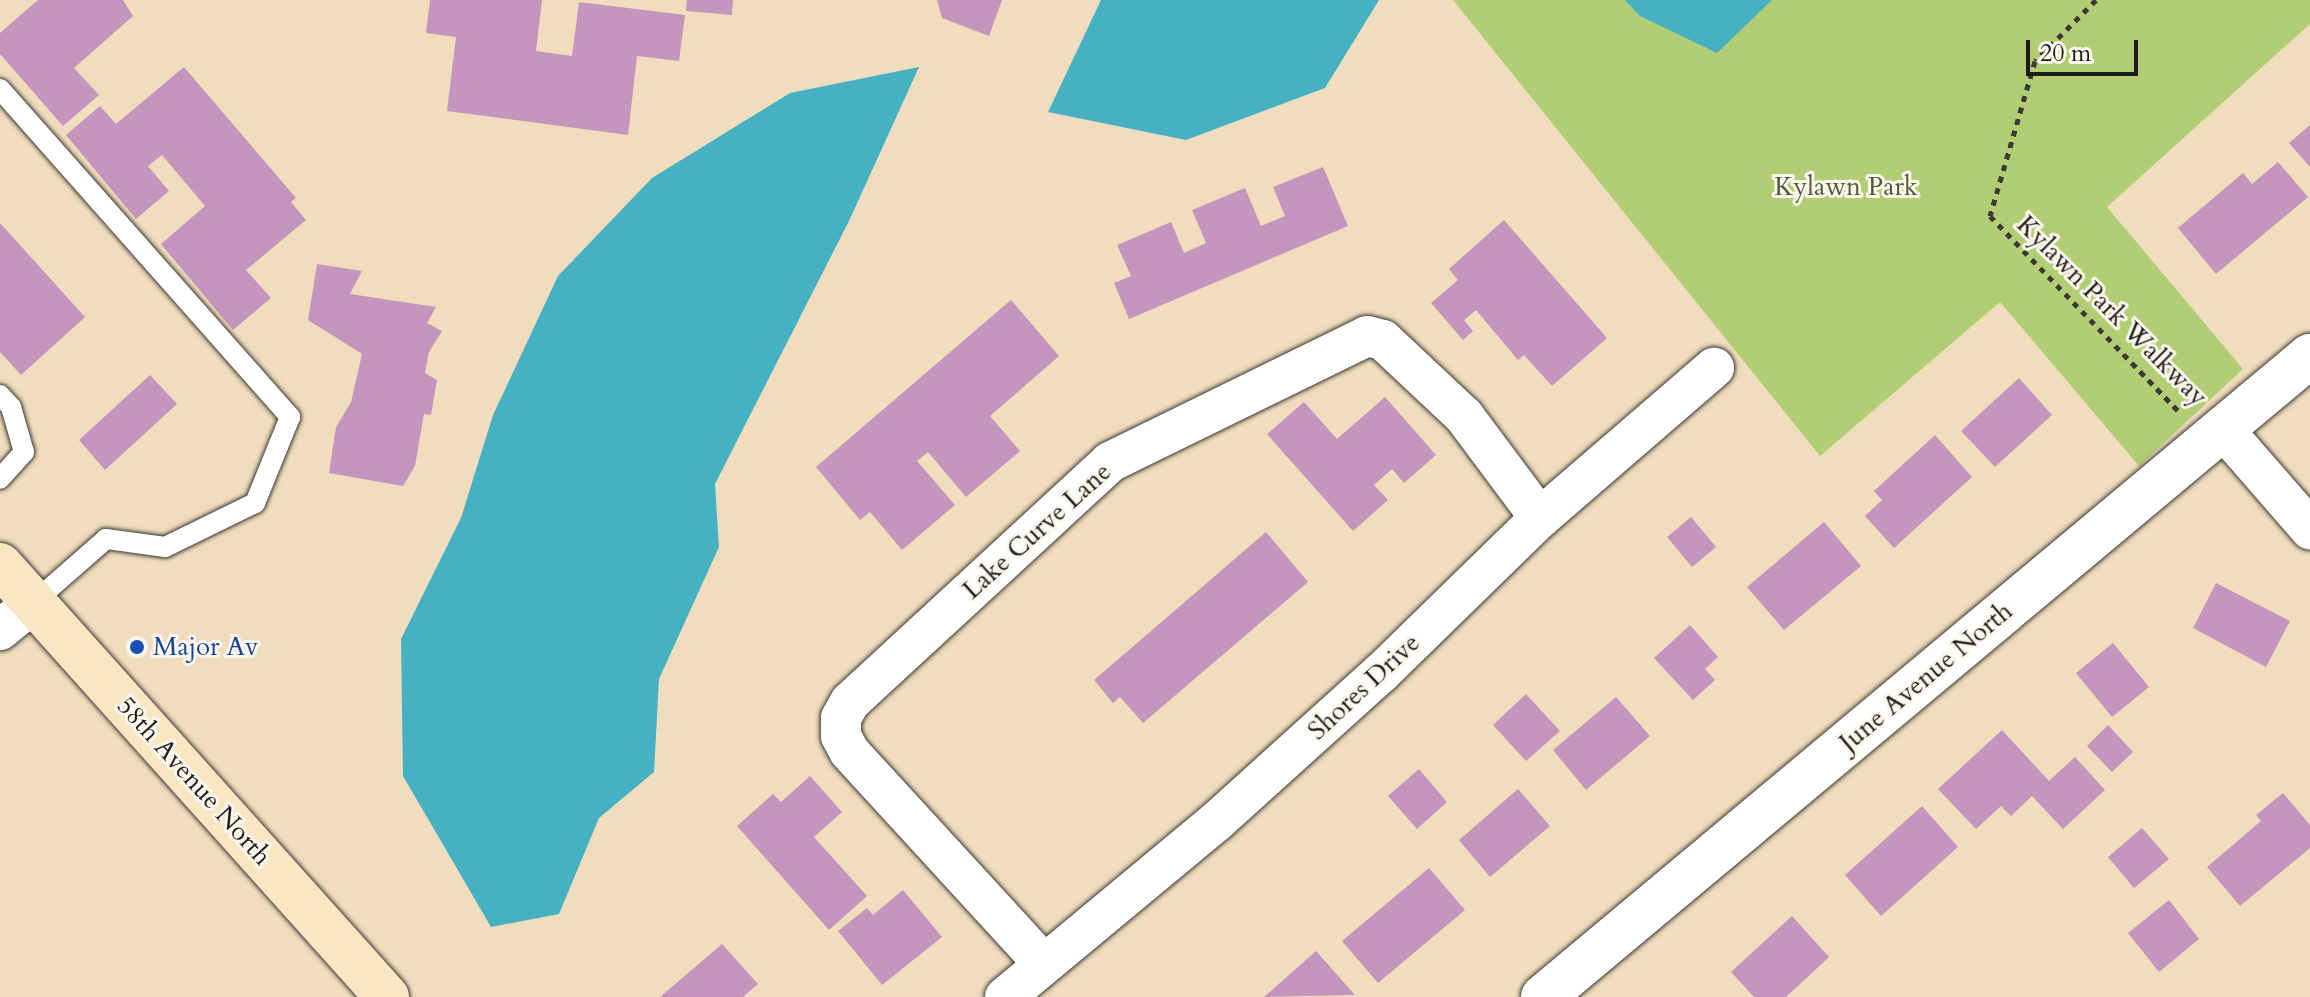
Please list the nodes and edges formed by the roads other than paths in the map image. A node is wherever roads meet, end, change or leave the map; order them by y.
1 (0, 89) edge
2 (2310, 356) edge
3 (1714, 368) dead end
4 (0, 395) edge
5 (2218, 434) junction
6 (0, 479) edge
7 (1540, 518) junction
8 (2310, 529) edge
9 (0, 565) edge
10 (34, 602) junction
11 (0, 630) edge
12 (1043, 963) junction
13 (387, 997) edge
14 (1005, 997) edge
15 (1543, 997) edge

1 - 10 lane
2 - 5 street, June Avenue North
3 - 7 street, Shores Drive
4 - 6 lane
5 - 8 street
5 - 15 street, June Avenue North
7 - 12 street, Shores Drive
7 - 12 street, Lake Curve Lane
9 - 10 main road, 58th Avenue North
10 - 11 street
10 - 13 main road, 58th Avenue North
12 - 14 street, Shores Drive

